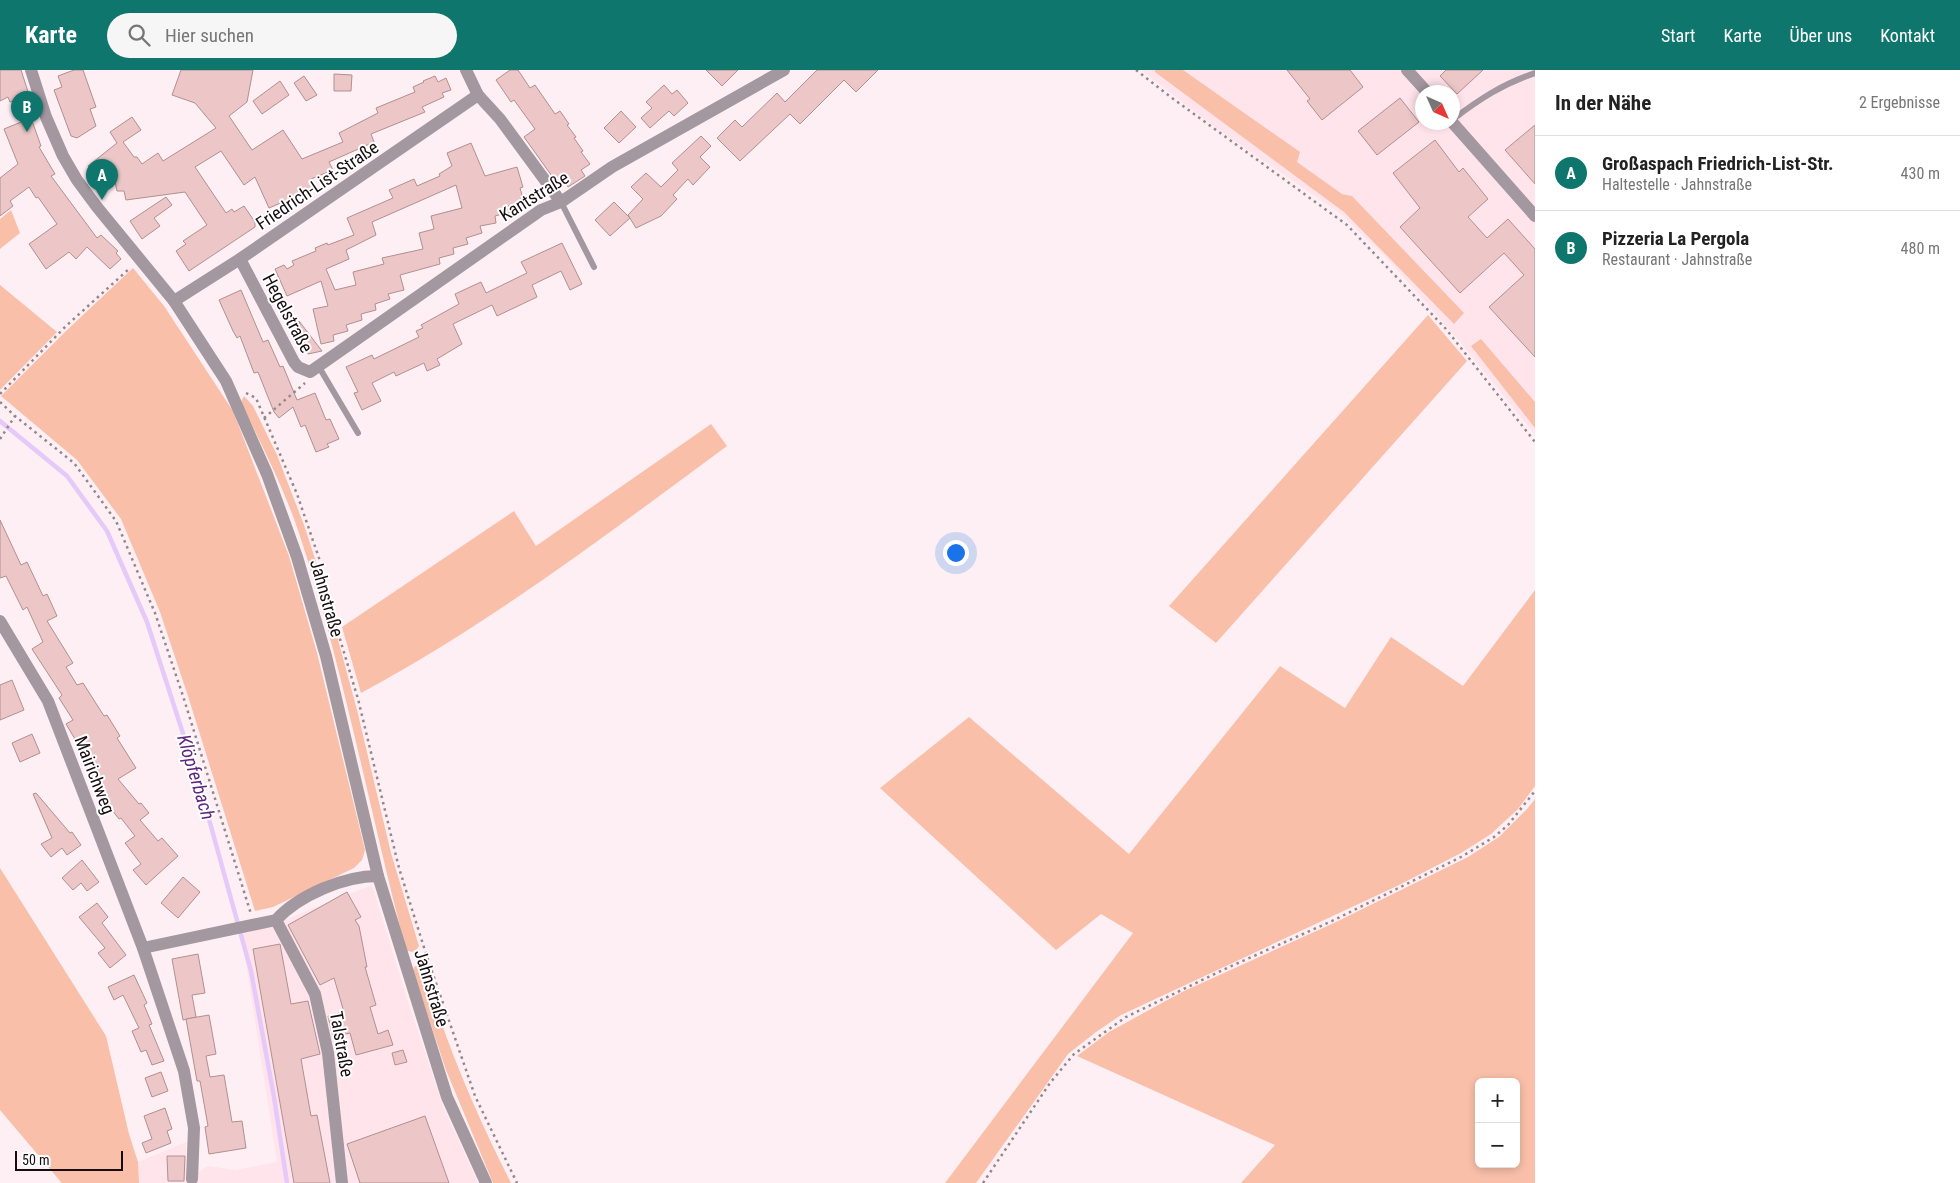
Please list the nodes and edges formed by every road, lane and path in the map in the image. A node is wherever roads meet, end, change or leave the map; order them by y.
1 (32, 70) edge
2 (466, 70) edge
3 (784, 70) edge
4 (1136, 70) edge
5 (1407, 70) edge
6 (1535, 73) edge
7 (1421, 85) edge
8 (478, 95) junction
9 (1460, 114) edge
10 (1460, 130) edge
11 (561, 202) junction
12 (1535, 216) edge
13 (140, 259) junction
14 (240, 259) junction
15 (594, 267) dead end
16 (174, 301) junction
17 (314, 370) junction
18 (226, 381) junction
19 (0, 394) edge
20 (0, 402) edge
21 (15, 416) junction
22 (264, 418) junction
23 (358, 433) dead end
24 (0, 438) edge
25 (1535, 442) edge
26 (0, 621) edge
27 (1535, 791) edge
28 (378, 876) junction
29 (276, 920) junction
30 (250, 926) junction
31 (143, 948) junction
32 (192, 1179) dead end
33 (342, 1183) edge
34 (486, 1183) edge
35 (517, 1183) edge
36 (983, 1183) edge

1 - 13 street, Jahnstraße
2 - 8 street
3 - 11 street, Kantstraße
4 - 25 path
5 - 7 street
6 - 9 lane
8 - 11 street
8 - 14 street, Friedrich-List-Straße
10 - 12 street
11 - 15 lane
11 - 17 street, Kantstraße
13 - 16 street, Jahnstraße
13 - 19 path
14 - 16 street, Friedrich-List-Straße
14 - 17 street, Hegelstraße
16 - 18 street, Jahnstraße
17 - 22 path
17 - 23 lane, Hegelstraße
18 - 22 path
18 - 28 street, Jahnstraße
20 - 21 path
21 - 24 path
21 - 30 path
22 - 35 path
26 - 31 street, Mairichweg
27 - 36 path
28 - 29 street
28 - 34 street, Jahnstraße
29 - 30 street
29 - 33 street, Talstraße
30 - 31 street
31 - 32 street, Mairichweg

